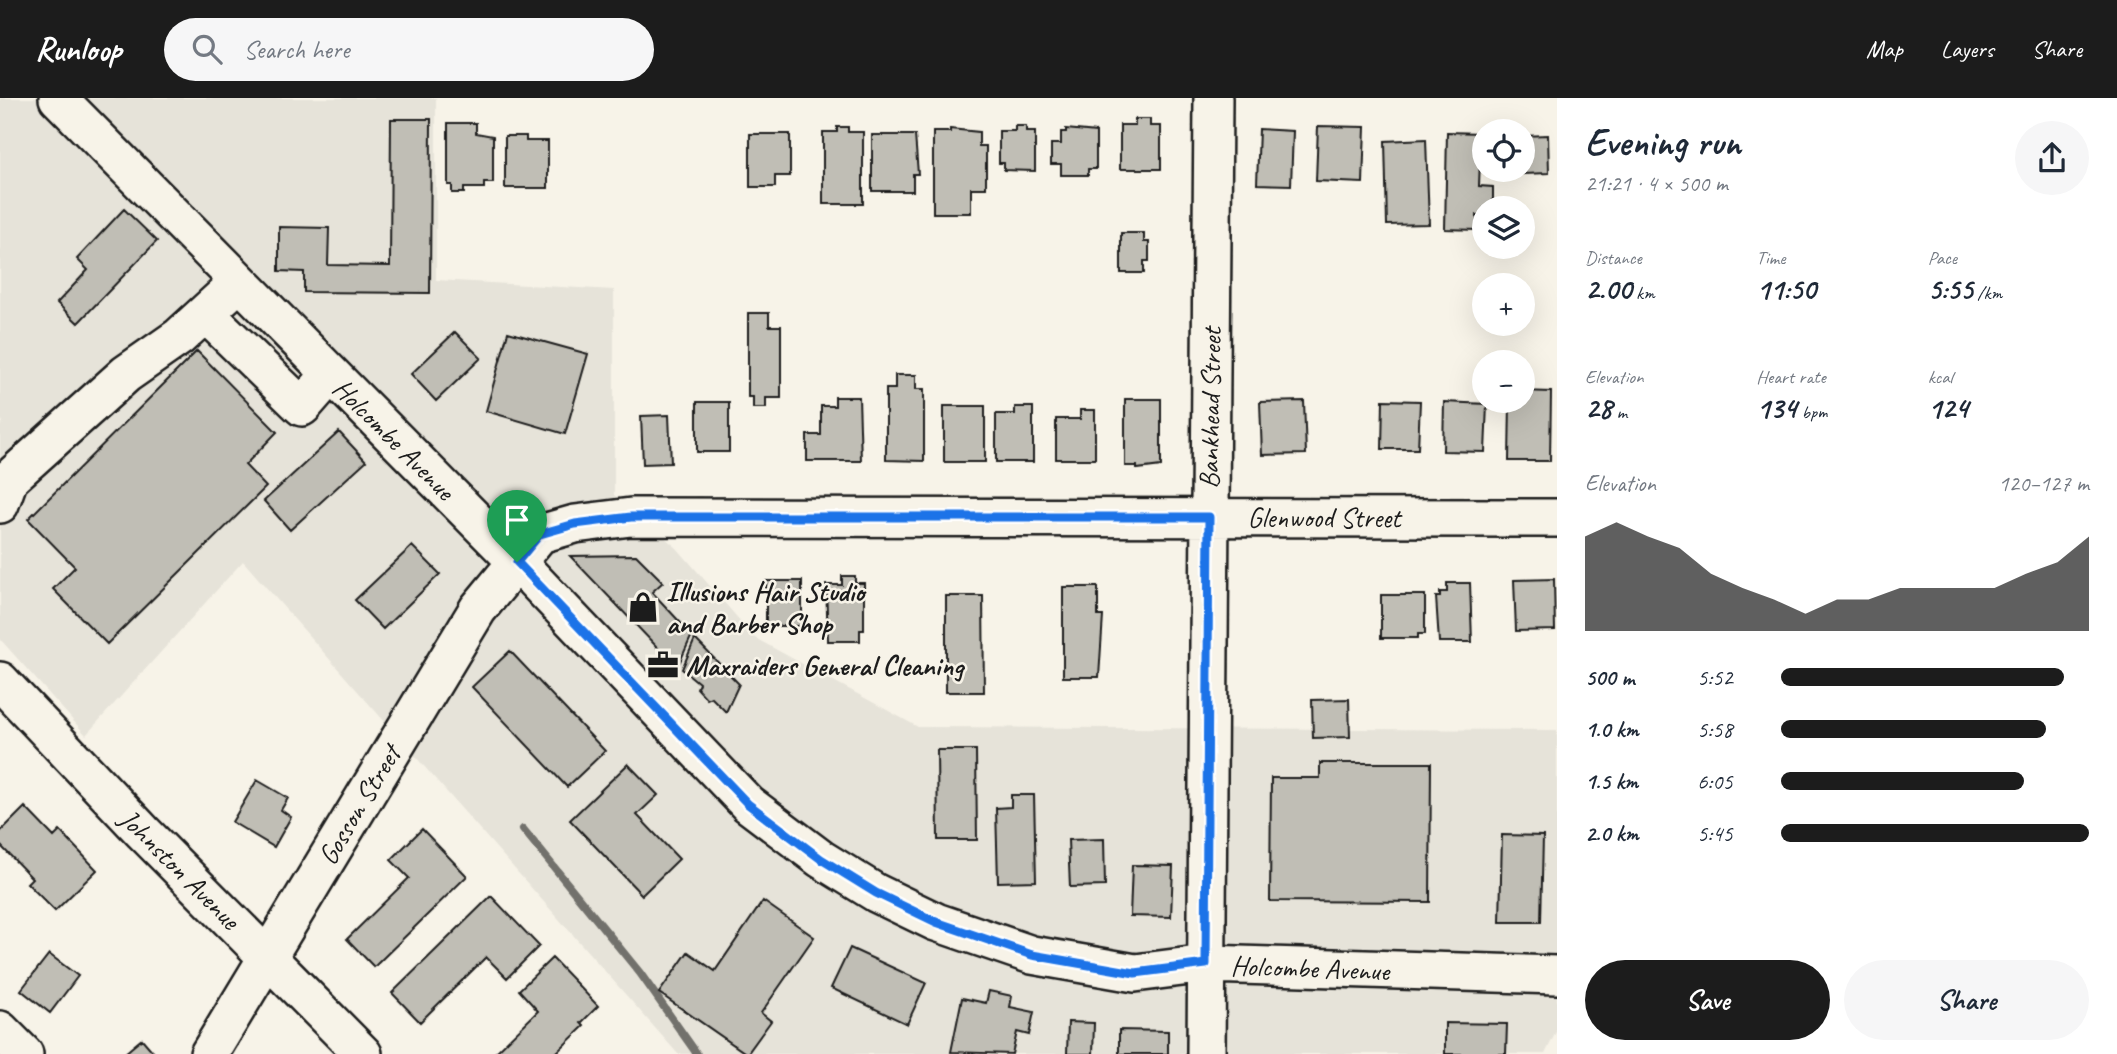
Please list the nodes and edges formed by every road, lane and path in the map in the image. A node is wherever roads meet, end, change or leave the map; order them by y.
1 (58, 98) edge
2 (1213, 98) edge
3 (238, 283) junction
4 (205, 313) junction
5 (330, 375) junction
6 (0, 504) edge
7 (1209, 517) junction
8 (1557, 518) edge
9 (517, 562) junction
10 (0, 681) edge
11 (267, 956) junction
12 (1206, 964) junction
13 (1556, 976) edge
14 (0, 1030) edge
15 (24, 1054) edge
16 (209, 1054) edge
17 (363, 1054) edge
18 (1206, 1054) edge

1 - 3 street, Holcombe Avenue
2 - 7 street, Bankhead Street
3 - 4 street
3 - 5 street, Holcombe Avenue
4 - 5 street
4 - 6 street
5 - 9 street, Holcombe Avenue
7 - 8 street, Glenwood Street
7 - 9 street, Glenwood Street
7 - 12 street, Bankhead Street
9 - 11 street, Gosson Street
9 - 12 street, Holcombe Avenue
10 - 11 street, Johnston Avenue
11 - 16 street, Gosson Street
11 - 17 street, Johnston Avenue
12 - 13 street, Holcombe Avenue
12 - 18 street, Bankhead Street
14 - 15 street

